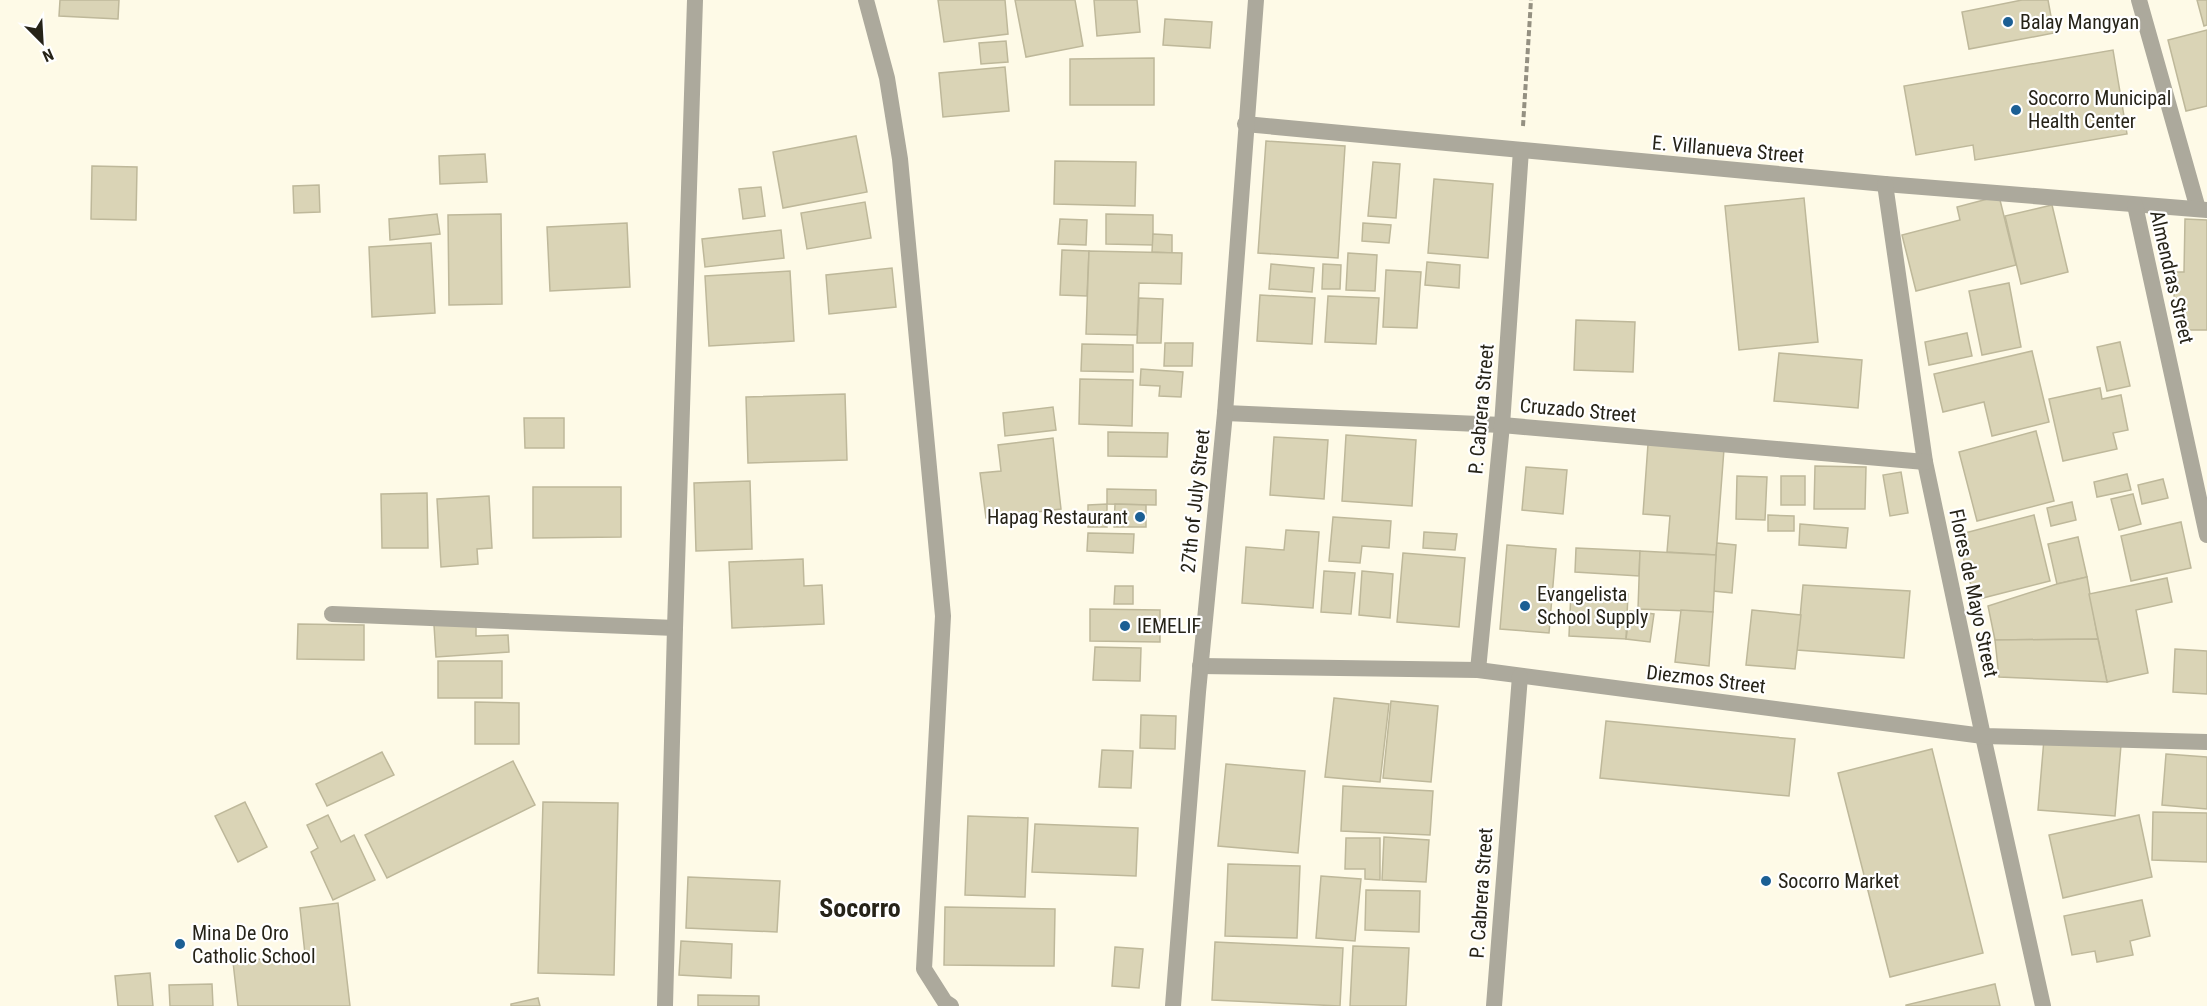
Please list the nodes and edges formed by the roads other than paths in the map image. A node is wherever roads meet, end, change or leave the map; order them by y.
1 (695, 0) edge
2 (866, 0) edge
3 (1256, 0) edge
4 (2139, 0) edge
5 (1245, 124) junction
6 (1521, 150) junction
7 (1885, 184) junction
8 (2134, 205) junction
9 (2202, 209) edge
10 (1226, 412) junction
11 (1502, 424) junction
12 (1925, 462) junction
13 (2202, 482) edge
14 (2207, 535) edge
15 (332, 614) dead end
16 (675, 628) junction
17 (1200, 666) junction
18 (1478, 670) junction
19 (1520, 676) junction
20 (1983, 736) junction
21 (2207, 742) edge
22 (665, 1006) edge
23 (951, 1006) edge
24 (1173, 1006) edge
25 (1494, 1006) edge
26 (2043, 1006) edge

1 - 16 street
2 - 23 street
3 - 5 street, 27th of July Street
4 - 9 street
5 - 6 street, E. Villanueva Street
5 - 10 street, 27th of July Street
6 - 7 street, E. Villanueva Street
6 - 11 street, P. Cabrera Street
7 - 8 street, E. Villanueva Street
7 - 12 street, Flores de Mayo Street
8 - 9 street, E. Villanueva Street
8 - 13 street, Almendras Street
10 - 11 street, Cruzado Street
10 - 17 street, 27th of July Street
11 - 12 street, Cruzado Street
11 - 18 street, P. Cabrera Street
12 - 20 street, Flores de Mayo Street
13 - 14 street, Almendras Street
15 - 16 street
16 - 22 street
17 - 18 street, Diezmos Street
17 - 24 street, 27th of July Street
18 - 19 street, Diezmos Street
19 - 20 street, Diezmos Street
19 - 25 street, P. Cabrera Street
20 - 21 street, Diezmos Street
20 - 26 street, Flores de Mayo Street

